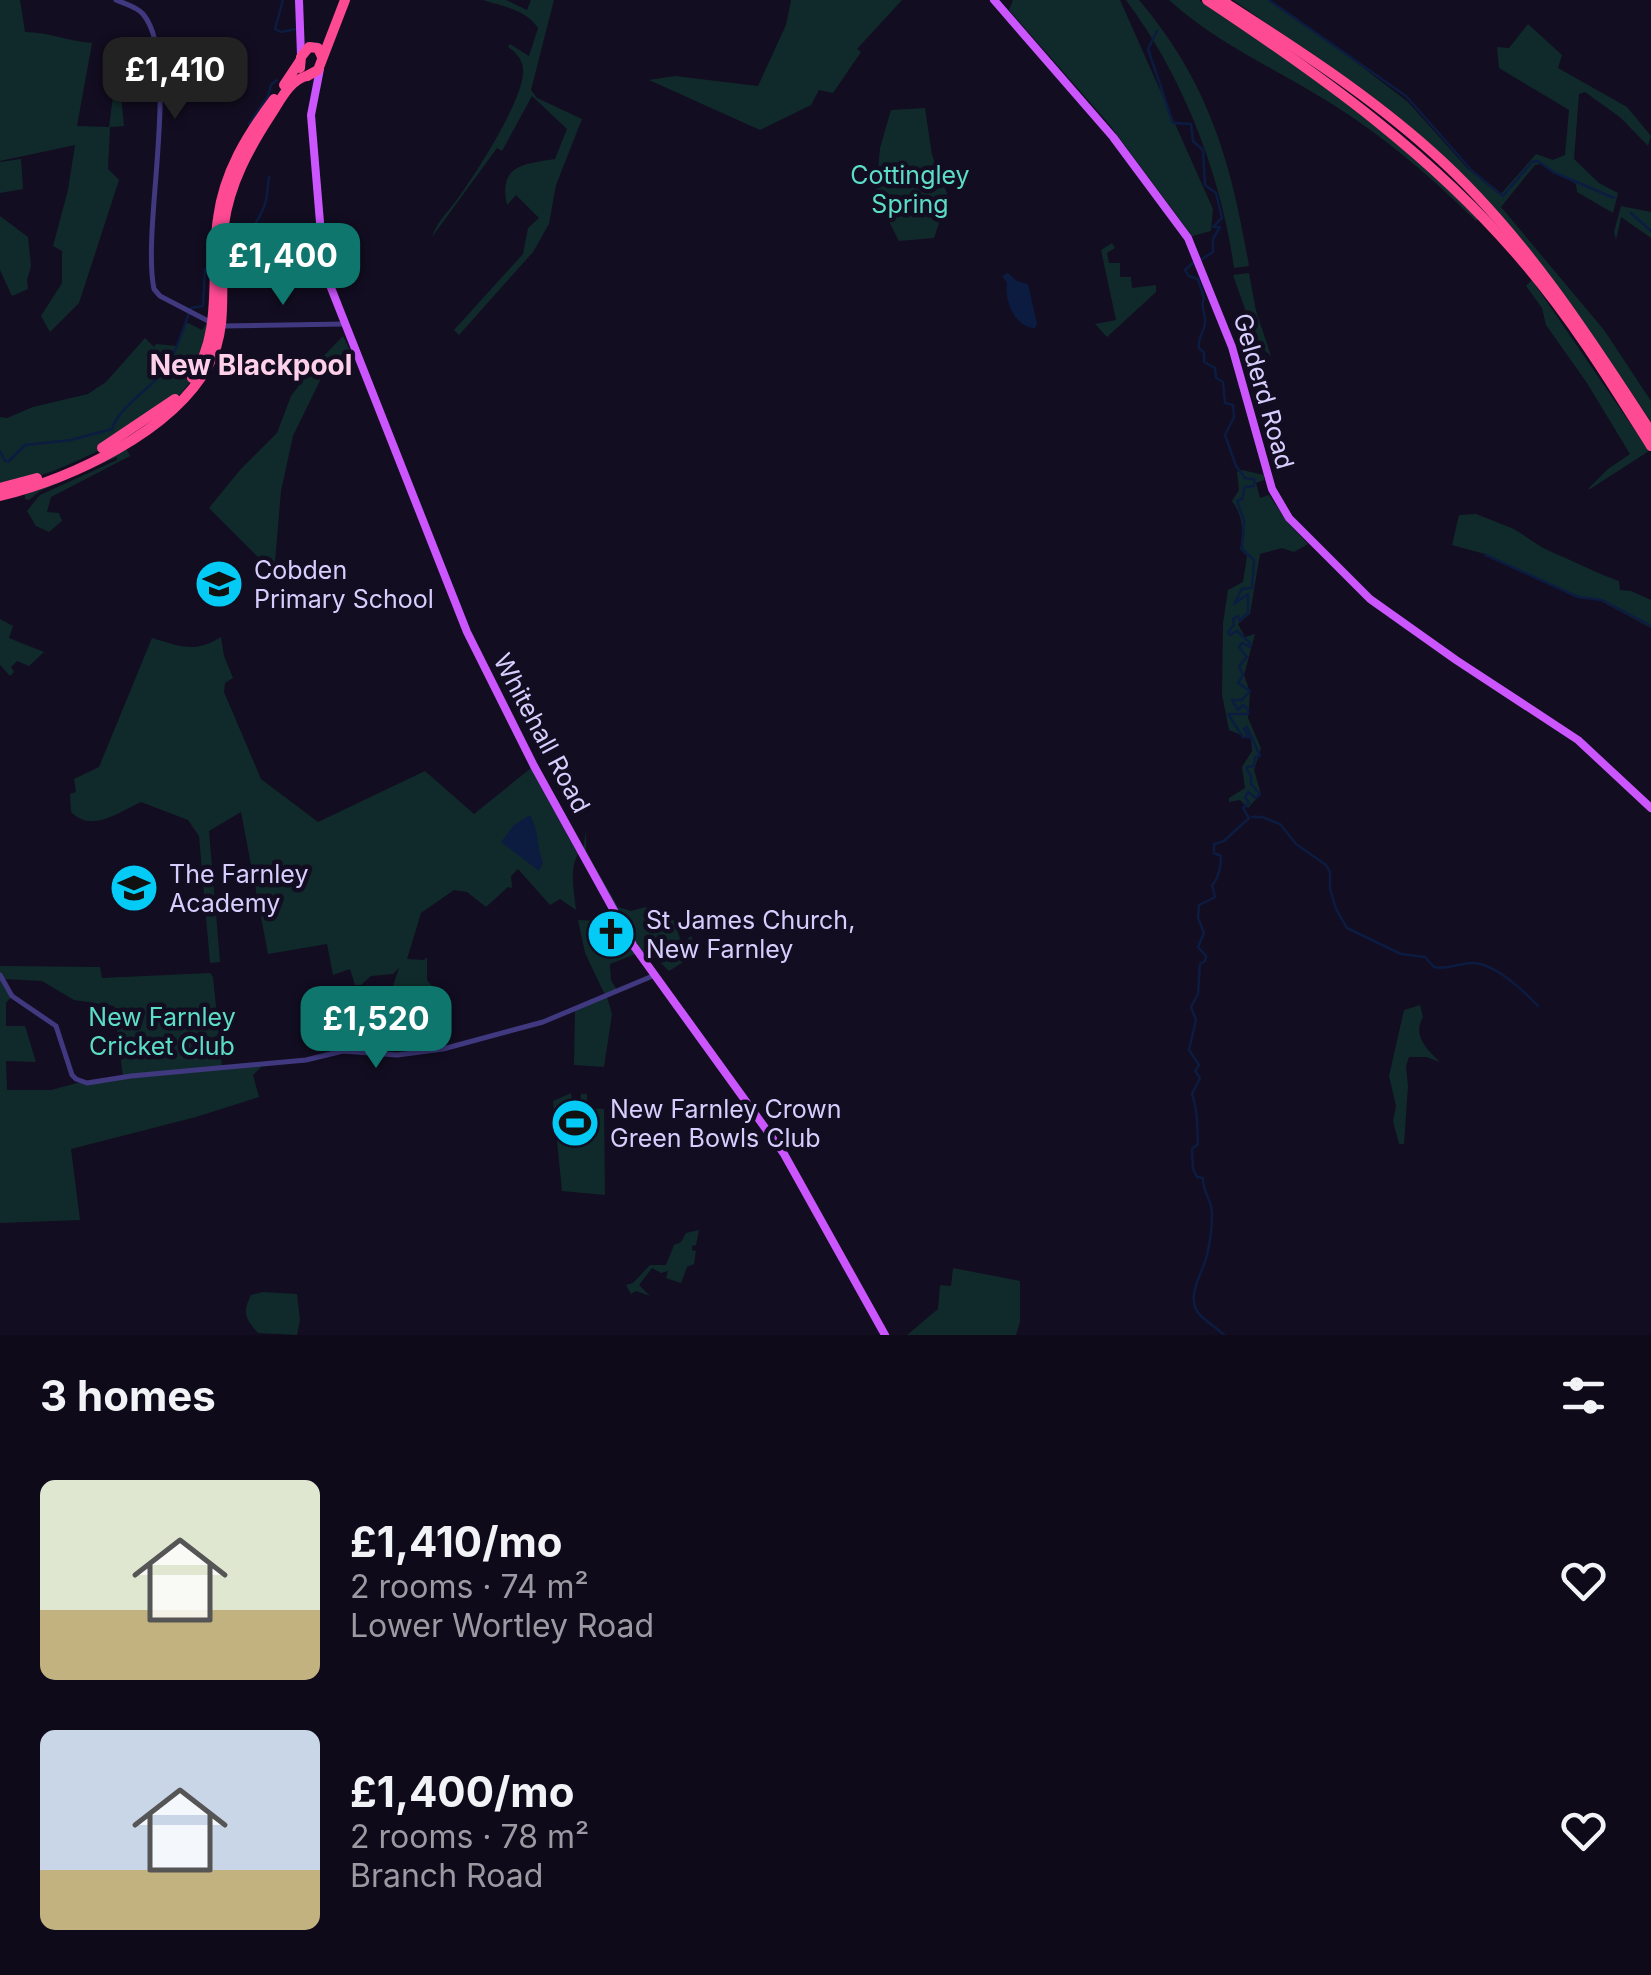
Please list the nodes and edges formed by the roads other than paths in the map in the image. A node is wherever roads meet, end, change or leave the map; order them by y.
1 (116, 0) edge
2 (299, 0) edge
3 (342, 0) edge
4 (994, 0) edge
5 (1207, 0) edge
6 (1221, 0) edge
7 (302, 32) junction
8 (312, 47) junction
9 (300, 59) junction
10 (321, 61) junction
11 (307, 76) junction
12 (314, 88) junction
13 (271, 114) junction
14 (247, 136) junction
15 (1480, 208) junction
16 (1492, 220) junction
17 (213, 318) junction
18 (344, 324) junction
19 (1651, 432) edge
20 (1651, 446) edge
21 (2, 490) edge
22 (1651, 808) edge
23 (0, 974) edge
24 (655, 975) junction
25 (885, 1335) edge

1 - 17 street
2 - 7 main road
3 - 8 highway
3 - 10 highway
4 - 22 main road, Gelderd Road
5 - 15 highway
6 - 15 highway
7 - 8 main road
7 - 9 main road
8 - 9 highway
8 - 10 highway
9 - 11 highway
9 - 14 highway
10 - 11 highway
10 - 12 main road, Whitehall Road
11 - 12 main road
11 - 13 highway
12 - 18 main road, Whitehall Road
13 - 14 highway
13 - 17 highway
14 - 17 highway
15 - 16 highway
16 - 19 highway
16 - 20 highway
17 - 18 street
17 - 21 highway
17 - 21 highway
18 - 24 main road, Whitehall Road
23 - 24 street
24 - 25 main road, Whitehall Road

